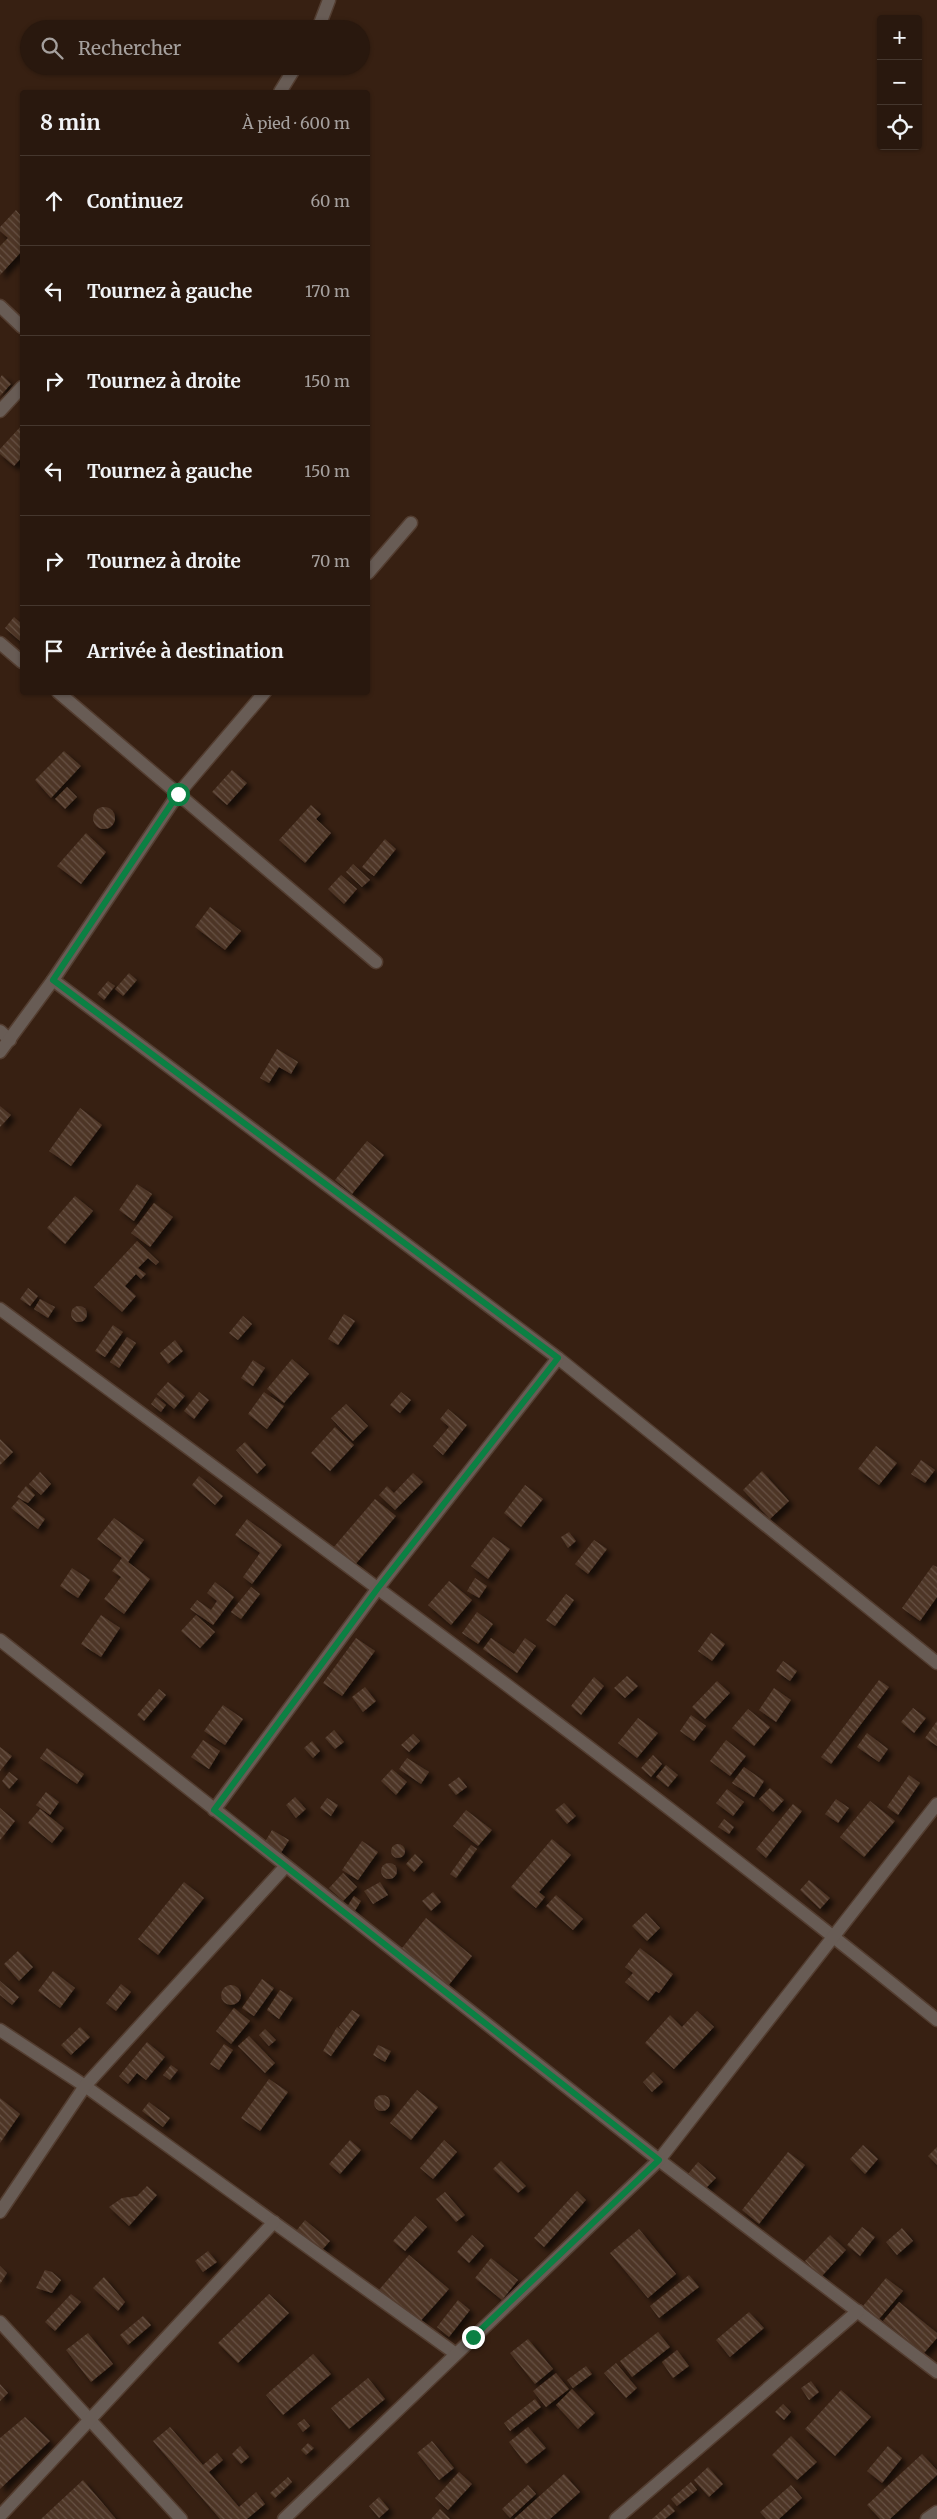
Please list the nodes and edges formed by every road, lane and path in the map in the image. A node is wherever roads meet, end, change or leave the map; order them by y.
1 (329, 0) edge
2 (321, 20) edge
3 (290, 75) edge
4 (281, 90) edge
5 (0, 306) edge
6 (20, 325) edge
7 (20, 389) edge
8 (0, 411) edge
9 (411, 523) dead end
10 (370, 571) edge
11 (0, 643) edge
12 (20, 660) edge
13 (62, 695) edge
14 (262, 695) edge
15 (178, 794) junction
16 (376, 962) dead end
17 (53, 980) junction
18 (0, 1031) edge
19 (10, 1040) junction
20 (0, 1052) edge
21 (0, 1309) edge
22 (558, 1358) junction
23 (378, 1588) junction
24 (0, 1640) edge
25 (937, 1663) edge
26 (937, 1804) edge
27 (214, 1810) junction
28 (285, 1867) junction
29 (833, 1936) junction
30 (937, 2020) edge
31 (0, 2030) edge
32 (85, 2086) junction
33 (659, 2160) junction
34 (0, 2212) edge
35 (274, 2222) junction
36 (858, 2311) junction
37 (0, 2322) edge
38 (456, 2354) junction
39 (937, 2372) edge
40 (90, 2420) junction
41 (937, 2512) edge
42 (0, 2516) edge
43 (181, 2519) edge
44 (284, 2519) edge
45 (616, 2519) edge
46 (927, 2519) edge

1 - 2 street
3 - 4 street
5 - 6 street
7 - 8 street
9 - 10 street
11 - 12 street
13 - 15 street
14 - 15 street
15 - 16 street
15 - 17 street
17 - 19 street
17 - 22 street
18 - 19 street
19 - 20 street
21 - 23 street
22 - 23 street
22 - 25 street
23 - 27 street
23 - 29 street
24 - 27 street
26 - 29 street
27 - 28 street
28 - 32 street
28 - 33 street
29 - 30 street
29 - 33 street
31 - 32 street
32 - 34 street
32 - 35 street
33 - 36 street
33 - 38 street
35 - 38 street
35 - 40 street
36 - 39 street
36 - 45 street
37 - 40 street
38 - 44 street
40 - 42 street
40 - 43 street
41 - 46 street

